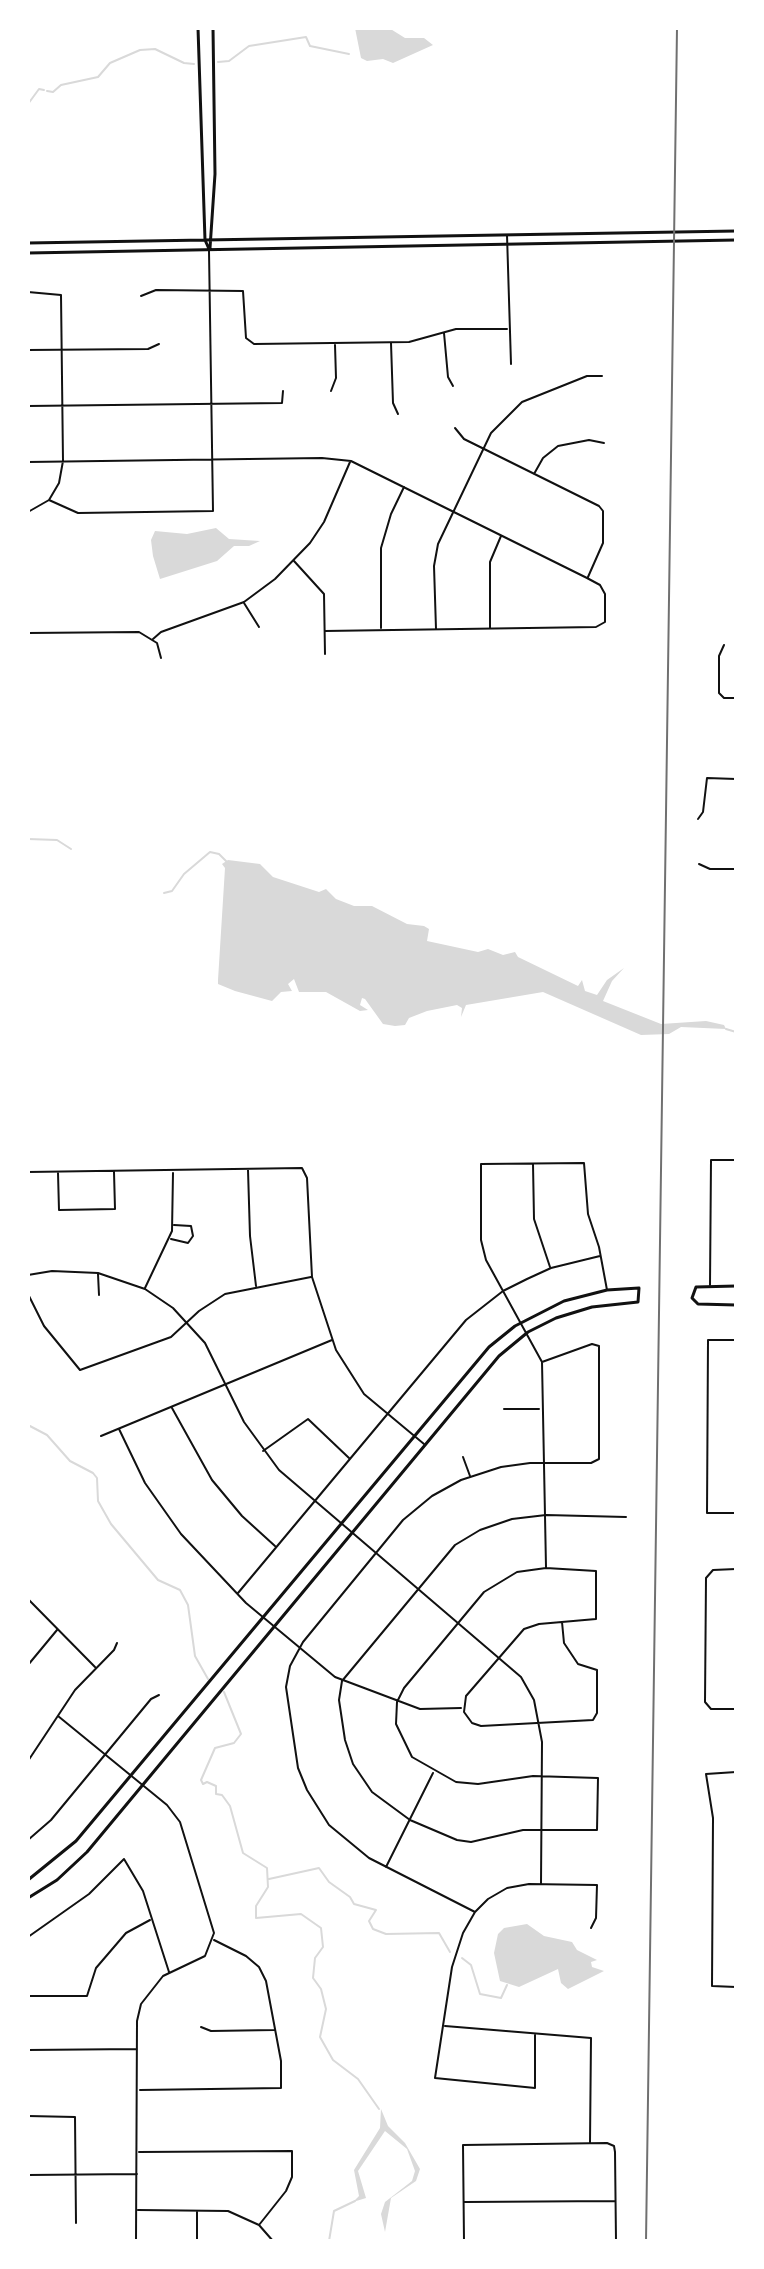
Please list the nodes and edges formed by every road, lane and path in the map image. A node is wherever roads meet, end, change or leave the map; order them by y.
1 (198, 28) edge
2 (213, 28) edge
3 (736, 231) edge
4 (614, 233) junction
5 (507, 235) junction
6 (356, 238) junction
7 (272, 239) junction
8 (205, 240) junction
9 (212, 240) junction
10 (736, 240) edge
11 (614, 241) junction
12 (28, 243) edge
13 (507, 243) junction
14 (356, 246) junction
15 (272, 248) junction
16 (209, 249) junction
17 (28, 253) edge
18 (209, 289) junction
19 (28, 292) edge
20 (141, 296) dead end
21 (507, 329) junction
22 (444, 332) junction
23 (391, 342) junction
24 (335, 343) junction
25 (159, 344) dead end
26 (28, 350) edge
27 (61, 350) junction
28 (511, 364) dead end
29 (602, 376) dead end
30 (453, 386) dead end
31 (283, 391) dead end
32 (331, 391) dead end
33 (211, 403) junction
34 (28, 406) edge
35 (62, 406) junction
36 (398, 414) dead end
37 (455, 428) dead end
38 (604, 443) dead end
39 (483, 449) junction
40 (213, 460) junction
41 (63, 461) junction
42 (351, 461) junction
43 (28, 462) edge
44 (534, 474) junction
45 (404, 486) junction
46 (49, 500) junction
47 (452, 509) junction
48 (28, 512) edge
49 (501, 535) junction
50 (294, 561) junction
51 (587, 578) junction
52 (244, 602) junction
53 (259, 627) dead end
54 (381, 630) junction
55 (436, 630) junction
56 (490, 630) junction
57 (325, 631) junction
58 (28, 633) edge
59 (153, 639) junction
60 (724, 645) dead end
61 (325, 654) dead end
62 (161, 658) dead end
63 (736, 698) edge
64 (736, 779) edge
65 (698, 819) dead end
66 (699, 864) dead end
67 (736, 869) edge
68 (736, 1160) edge
69 (533, 1164) junction
70 (248, 1169) junction
71 (173, 1170) junction
72 (114, 1171) junction
73 (28, 1172) edge
74 (58, 1172) junction
75 (174, 1225) junction
76 (170, 1239) junction
77 (601, 1255) junction
78 (551, 1268) junction
79 (98, 1273) junction
80 (28, 1275) edge
81 (312, 1277) junction
82 (256, 1286) junction
83 (710, 1286) junction
84 (736, 1286) edge
85 (145, 1289) junction
86 (607, 1290) junction
87 (503, 1291) junction
88 (28, 1294) edge
89 (99, 1295) dead end
90 (736, 1305) edge
91 (188, 1322) junction
92 (522, 1322) junction
93 (528, 1332) junction
94 (332, 1340) junction
95 (736, 1340) edge
96 (542, 1362) junction
97 (226, 1384) junction
98 (172, 1407) junction
99 (504, 1409) dead end
100 (541, 1409) junction
101 (387, 1413) junction
102 (119, 1429) junction
103 (101, 1436) dead end
104 (414, 1436) junction
105 (424, 1444) junction
106 (263, 1451) junction
107 (463, 1457) dead end
108 (350, 1459) junction
109 (546, 1463) junction
110 (471, 1477) junction
111 (314, 1502) junction
112 (736, 1513) edge
113 (546, 1515) junction
114 (626, 1517) dead end
115 (341, 1524) junction
116 (350, 1532) junction
117 (276, 1547) junction
118 (376, 1553) junction
119 (546, 1568) junction
120 (736, 1569) edge
121 (417, 1587) junction
122 (238, 1593) junction
123 (28, 1599) edge
124 (263, 1617) junction
125 (458, 1621) junction
126 (562, 1622) junction
127 (274, 1625) junction
128 (57, 1629) junction
129 (117, 1643) dead end
130 (299, 1648) junction
131 (500, 1656) junction
132 (28, 1665) edge
133 (95, 1667) junction
134 (342, 1681) junction
135 (159, 1695) dead end
136 (397, 1702) junction
137 (463, 1708) junction
138 (736, 1709) edge
139 (58, 1716) junction
140 (540, 1723) junction
141 (106, 1753) junction
142 (28, 1761) edge
143 (434, 1772) junction
144 (736, 1772) edge
145 (131, 1774) junction
146 (542, 1776) junction
147 (143, 1785) junction
148 (410, 1820) junction
149 (541, 1830) junction
150 (28, 1840) edge
151 (386, 1867) junction
152 (28, 1880) edge
153 (541, 1883) junction
154 (28, 1898) edge
155 (475, 1912) junction
156 (151, 1919) junction
157 (591, 1928) dead end
158 (28, 1937) edge
159 (214, 1940) junction
160 (170, 1972) junction
161 (736, 1987) edge
162 (28, 1996) edge
163 (443, 2026) junction
164 (201, 2027) dead end
165 (275, 2030) junction
166 (535, 2035) junction
167 (138, 2049) junction
168 (28, 2050) edge
169 (139, 2090) junction
170 (28, 2116) edge
171 (590, 2143) junction
172 (138, 2152) junction
173 (77, 2174) junction
174 (138, 2174) junction
175 (28, 2175) edge
176 (616, 2201) junction
177 (464, 2202) junction
178 (196, 2209) junction
179 (138, 2210) junction
180 (76, 2223) dead end
181 (259, 2225) junction
182 (136, 2241) edge
183 (197, 2241) edge
184 (273, 2241) edge
185 (464, 2241) edge
186 (616, 2241) edge

1 - 8 main road
2 - 9 main road
3 - 4 main road
4 - 5 main road
4 - 11 main road
5 - 6 main road
5 - 13 street
6 - 7 main road
6 - 14 main road
7 - 9 main road
7 - 15 main road
8 - 9 main road
8 - 12 main road
8 - 16 main road
9 - 16 main road
10 - 11 main road
11 - 13 main road
13 - 14 main road
13 - 21 street
14 - 15 main road
15 - 16 main road
16 - 17 main road
16 - 18 street
18 - 20 street
18 - 24 street
18 - 33 street
19 - 27 street
21 - 22 street
21 - 28 street
22 - 23 street
22 - 30 street
23 - 24 street
23 - 36 street
24 - 32 street
25 - 27 street
26 - 27 street
27 - 35 street
29 - 39 street
31 - 33 street
33 - 35 street
33 - 40 street
34 - 35 street
35 - 41 street
37 - 39 street
38 - 44 street
39 - 44 street
39 - 47 street
40 - 41 street
40 - 42 street
40 - 46 street
41 - 43 street
41 - 46 street
42 - 45 street
42 - 50 street
44 - 51 street
45 - 47 street
45 - 54 street
46 - 48 street
47 - 49 street
47 - 55 street
49 - 51 street
49 - 56 street
50 - 52 street
50 - 57 street
51 - 56 street
52 - 53 street
52 - 59 street
54 - 55 street
54 - 57 street
55 - 56 street
57 - 61 street
58 - 59 street
59 - 62 street
60 - 63 street
64 - 65 street
66 - 67 street
68 - 83 street
69 - 77 street
69 - 78 street
69 - 87 street
70 - 71 street
70 - 81 street
70 - 82 street
71 - 72 street
71 - 75 street
72 - 74 street
72 - 74 street
73 - 74 street
75 - 76 street
75 - 76 street
76 - 85 street
77 - 78 street
77 - 86 street
78 - 87 street
79 - 80 street
79 - 85 street
79 - 89 street
81 - 82 street
81 - 94 street
82 - 91 street
83 - 84 main road
83 - 90 main road
85 - 91 street
86 - 92 main road
86 - 93 main road
87 - 92 street
87 - 101 street
88 - 91 street
91 - 97 street
92 - 93 street
92 - 104 main road
93 - 96 street
93 - 105 main road
94 - 97 street
94 - 101 street
95 - 112 street
96 - 100 street
96 - 109 street
97 - 98 street
97 - 106 street
98 - 102 street
98 - 117 street
99 - 100 street
100 - 109 street
101 - 104 street
101 - 108 street
102 - 103 street
102 - 122 street
104 - 105 street
104 - 115 main road
105 - 116 main road
106 - 108 street
106 - 111 street
107 - 110 street
108 - 111 street
109 - 110 street
109 - 113 street
110 - 118 street
111 - 115 street
111 - 117 street
113 - 114 street
113 - 119 street
113 - 121 street
115 - 116 street
115 - 124 main road
116 - 118 street
116 - 127 main road
117 - 122 street
118 - 121 street
118 - 130 street
119 - 125 street
119 - 126 street
120 - 138 street
121 - 125 street
121 - 134 street
122 - 124 street
123 - 128 street
124 - 127 street
124 - 145 main road
125 - 131 street
125 - 136 street
126 - 131 street
126 - 140 street
127 - 130 street
127 - 147 main road
128 - 132 street
128 - 133 street
129 - 133 street
130 - 134 street
130 - 151 street
131 - 137 street
131 - 140 street
133 - 139 street
134 - 136 street
134 - 148 street
135 - 141 street
136 - 137 street
136 - 143 street
137 - 140 street
139 - 141 street
139 - 142 street
140 - 146 street
141 - 145 street
141 - 150 street
143 - 146 street
143 - 148 street
144 - 161 street
145 - 147 street
145 - 152 main road
146 - 149 street
146 - 149 street
147 - 154 main road
147 - 159 street
148 - 149 street
148 - 151 street
149 - 153 street
151 - 155 street
153 - 155 street
153 - 157 street
155 - 163 street
156 - 158 street
156 - 160 street
156 - 162 street
159 - 160 street
159 - 165 street
160 - 167 street
163 - 166 street
163 - 166 street
164 - 165 street
165 - 169 street
166 - 171 street
167 - 168 street
167 - 169 street
169 - 172 street
170 - 173 street
171 - 176 street
171 - 177 street
172 - 174 street
172 - 181 street
173 - 174 street
173 - 175 street
173 - 180 street
174 - 179 street
176 - 177 street
176 - 186 street
177 - 185 street
178 - 179 street
178 - 181 street
178 - 183 street
179 - 182 street
181 - 184 street

